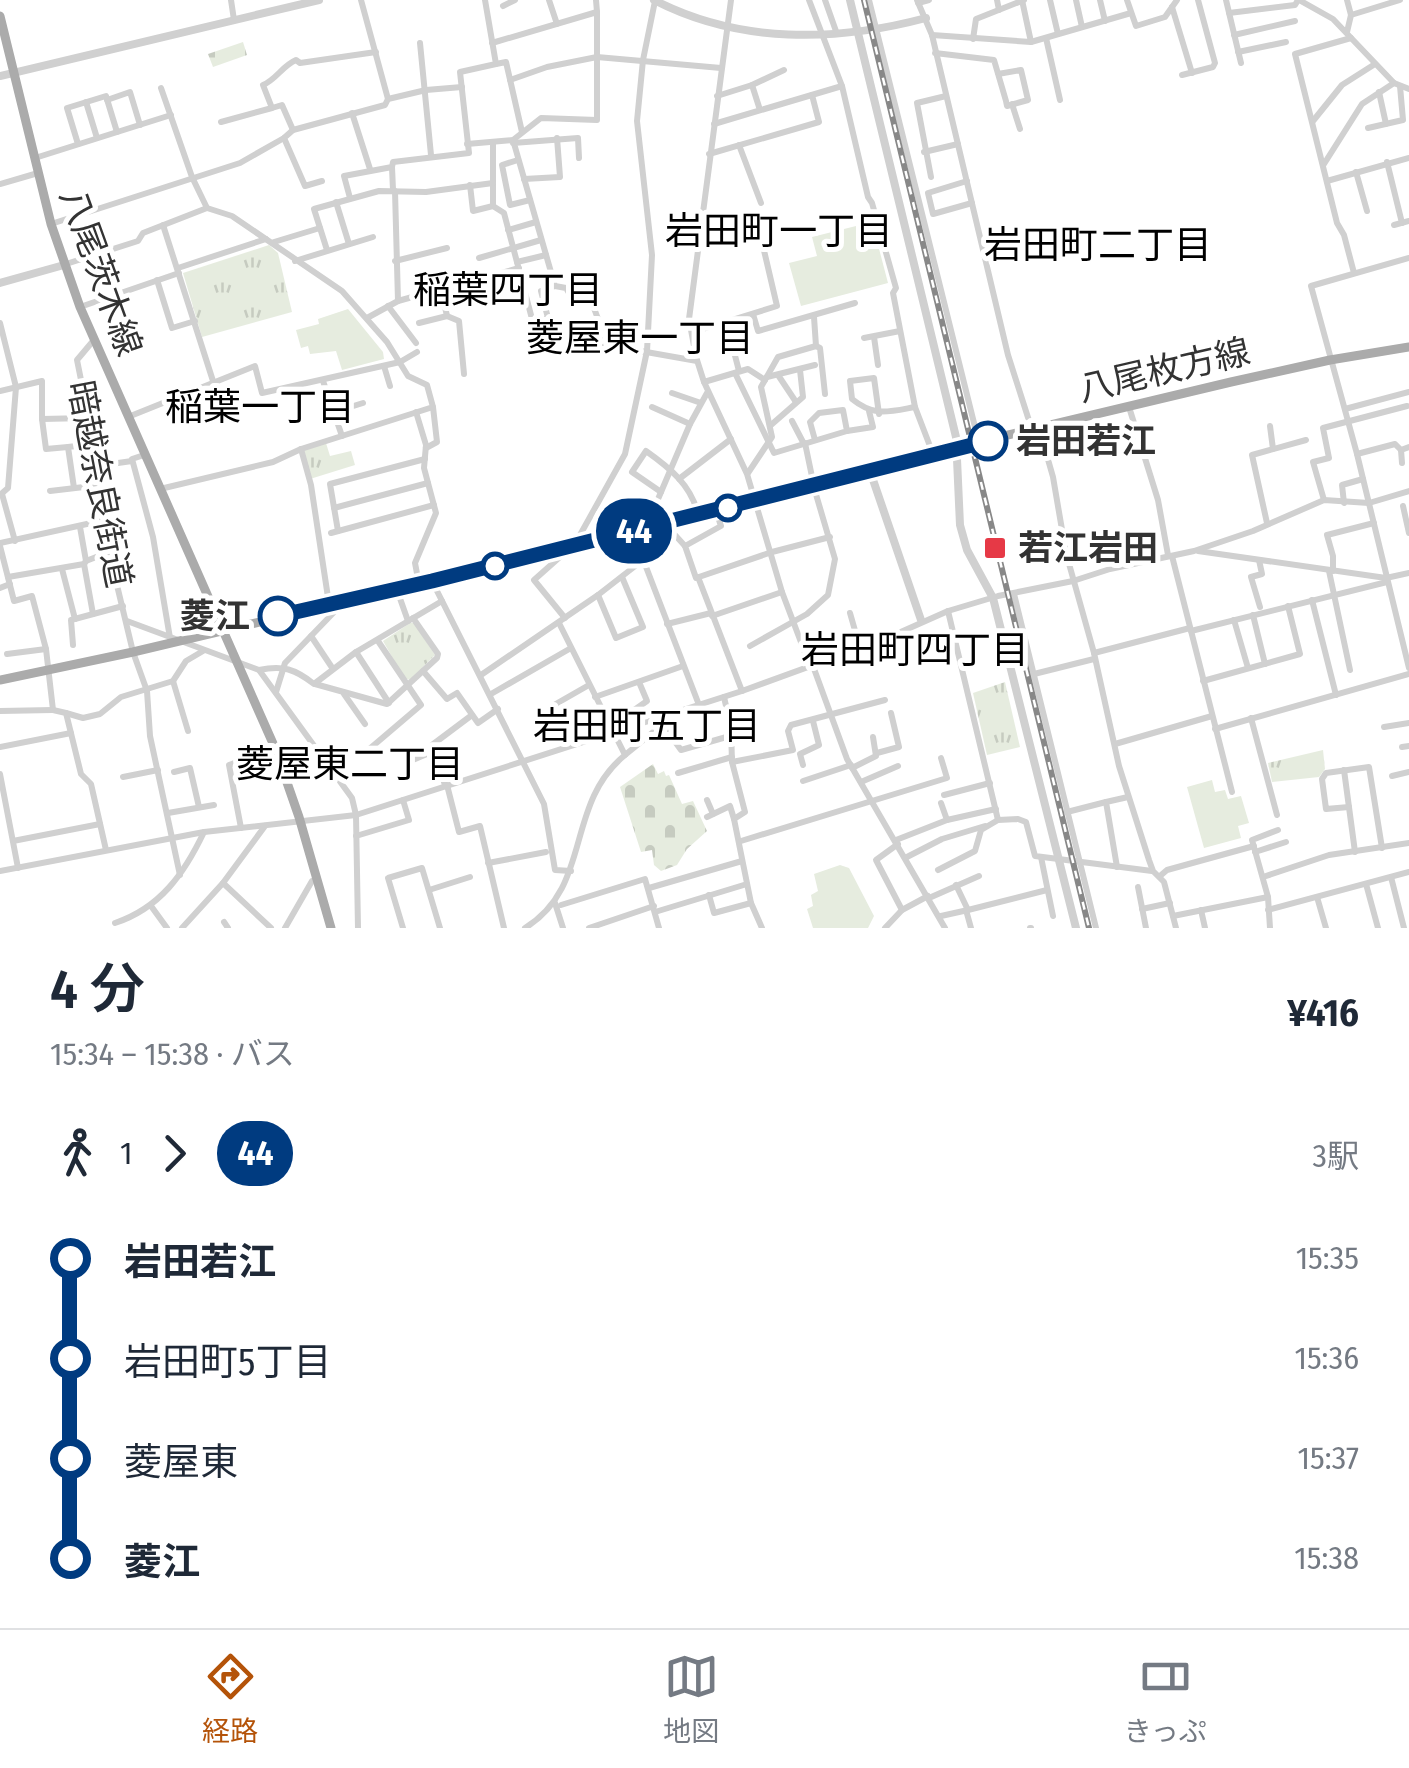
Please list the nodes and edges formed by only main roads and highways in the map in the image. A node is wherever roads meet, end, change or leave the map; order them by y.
1 (0, 16) edge
2 (1409, 348) edge
3 (220, 630) junction
4 (0, 680) edge
5 (331, 928) edge

1 - 3 main road, 八尾茨木線
2 - 3 main road, 八尾枚方線
3 - 4 main road, 八尾枚方線
3 - 5 main road, 八尾茨木線

